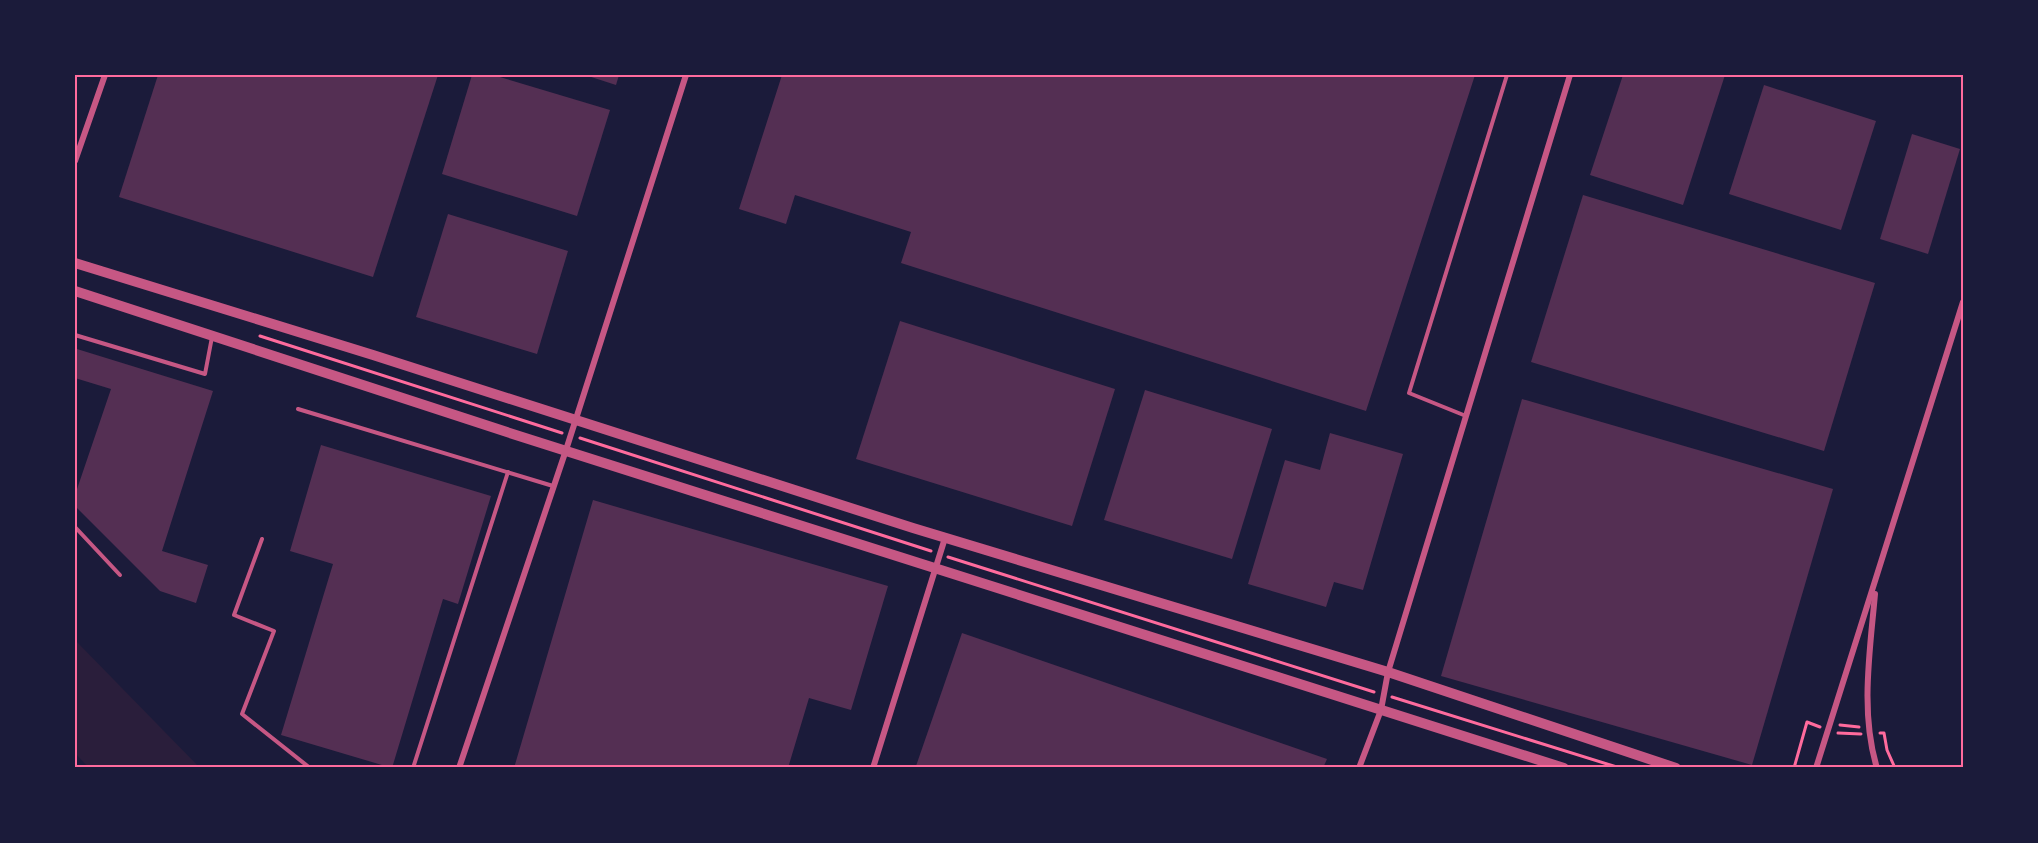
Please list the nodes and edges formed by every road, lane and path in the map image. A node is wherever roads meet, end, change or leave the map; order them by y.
1 (105, 75) edge
2 (686, 75) edge
3 (1507, 75) edge
4 (1570, 75) edge
5 (75, 161) edge
6 (75, 263) edge
7 (75, 291) edge
8 (1963, 302) edge
9 (253, 334) dead end
10 (75, 335) edge
11 (212, 336) junction
12 (298, 409) dead end
13 (1466, 416) junction
14 (576, 421) junction
15 (536, 424) dead end
16 (596, 443) dead end
17 (566, 450) junction
18 (508, 472) junction
19 (554, 486) junction
20 (75, 526) edge
21 (945, 538) junction
22 (262, 539) dead end
23 (915, 546) dead end
24 (965, 562) dead end
25 (935, 568) junction
26 (120, 575) dead end
27 (1876, 581) junction
28 (1388, 672) junction
29 (1349, 683) dead end
30 (1403, 701) dead end
31 (1381, 710) junction
32 (1840, 725) dead end
33 (1820, 727) dead end
34 (1861, 727) dead end
35 (1836, 732) dead end
36 (1880, 733) dead end
37 (1862, 734) dead end
38 (310, 768) edge
39 (413, 768) edge
40 (459, 768) edge
41 (873, 768) edge
42 (1359, 768) edge
43 (1564, 768) edge
44 (1620, 768) edge
45 (1676, 768) edge
46 (1794, 768) edge
47 (1816, 768) edge
48 (1877, 768) edge
49 (1895, 768) edge

1 - 5 street
2 - 14 street
3 - 13 lane
4 - 13 street
6 - 14 street
7 - 11 street
8 - 27 street
9 - 15 path
10 - 11 lane
11 - 17 street
12 - 18 lane
13 - 28 street
14 - 17 street
14 - 21 street
16 - 23 path
17 - 19 street
17 - 25 street
18 - 19 lane
18 - 39 lane
19 - 40 street
20 - 26 lane
21 - 25 street
21 - 28 street
22 - 38 lane
24 - 29 path
25 - 31 street
25 - 41 street
27 - 47 street
27 - 48 street
28 - 31 street
28 - 45 street
30 - 44 path
31 - 42 street
31 - 43 street
32 - 34 path
33 - 46 path
35 - 37 path
36 - 49 path

